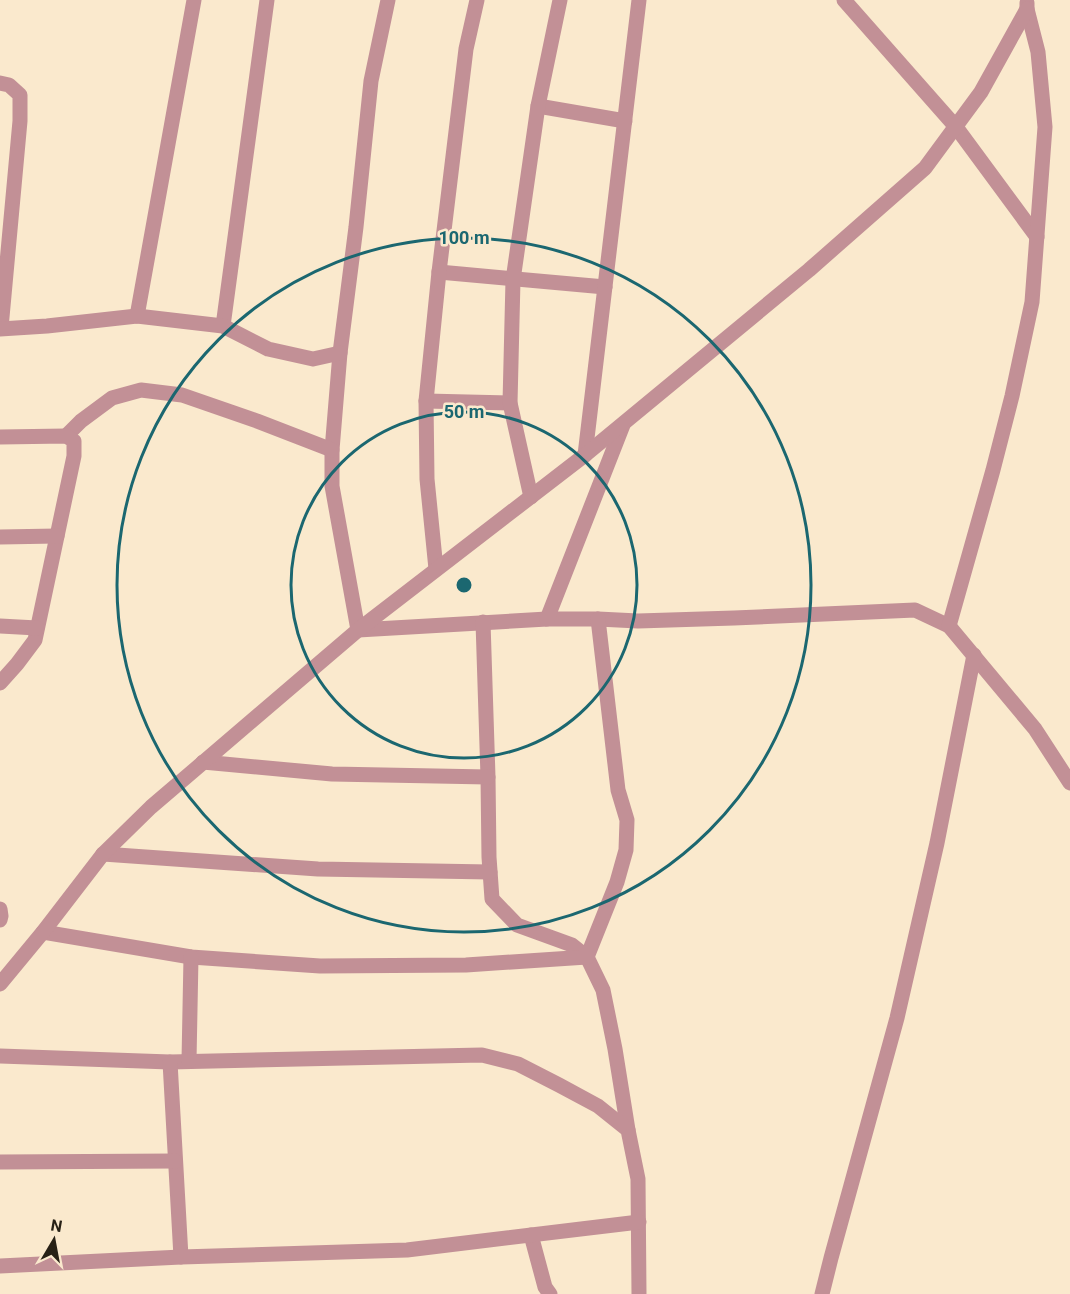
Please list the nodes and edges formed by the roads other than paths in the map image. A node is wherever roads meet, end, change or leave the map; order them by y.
1 (189, 0) edge
2 (267, 0) edge
3 (388, 0) edge
4 (477, 0) edge
5 (560, 0) edge
6 (639, 0) edge
7 (844, 0) edge
8 (1027, 4) edge
9 (0, 83) edge
10 (538, 106) junction
11 (625, 121) junction
12 (956, 127) junction
13 (1037, 237) junction
14 (439, 272) junction
15 (513, 280) junction
16 (606, 287) junction
17 (137, 316) junction
18 (223, 326) junction
19 (0, 328) edge
20 (340, 353) junction
21 (426, 401) junction
22 (510, 403) junction
23 (624, 422) junction
24 (66, 436) junction
25 (0, 437) edge
26 (332, 450) junction
27 (585, 455) junction
28 (531, 497) junction
29 (57, 536) junction
30 (0, 537) edge
31 (436, 569) junction
32 (547, 619) junction
33 (598, 619) junction
34 (483, 622) junction
35 (0, 626) edge
36 (949, 626) junction
37 (37, 628) junction
38 (358, 630) junction
39 (974, 656) junction
40 (0, 683) edge
41 (203, 762) junction
42 (488, 777) junction
43 (1070, 783) edge
44 (103, 854) junction
45 (490, 872) junction
46 (0, 909) edge
47 (0, 920) edge
48 (43, 932) junction
49 (192, 957) junction
50 (588, 957) junction
51 (0, 984) edge
52 (0, 1056) edge
53 (189, 1061) junction
54 (170, 1062) junction
55 (628, 1130) junction
56 (175, 1161) junction
57 (0, 1162) edge
58 (639, 1222) junction
59 (531, 1234) junction
60 (181, 1257) junction
61 (0, 1266) edge
62 (550, 1294) edge
63 (639, 1294) edge
64 (822, 1294) edge

1 - 17 street
2 - 18 street
3 - 20 street
4 - 14 street
5 - 10 street
6 - 11 street
7 - 12 street
8 - 12 street
8 - 13 street
9 - 19 street
10 - 11 street
10 - 15 street
11 - 16 street
12 - 13 street
12 - 23 street
13 - 36 street
14 - 15 street
14 - 21 street
15 - 16 street
15 - 22 street
16 - 27 street
17 - 18 street
17 - 19 street
18 - 20 street
20 - 26 street
21 - 22 street
21 - 31 street
22 - 28 street
23 - 27 street
23 - 32 street
24 - 25 street
24 - 26 street
24 - 29 street
26 - 38 street
27 - 28 street
28 - 31 street
29 - 30 street
29 - 37 street
31 - 38 street
32 - 33 street
32 - 34 street
33 - 36 street
33 - 50 street
34 - 38 street
34 - 42 street
35 - 37 street
36 - 39 street
37 - 40 street
38 - 41 street
39 - 43 street
39 - 64 street
41 - 42 street
41 - 44 street
42 - 45 street
44 - 45 street
44 - 48 street
45 - 50 street
46 - 47 street
48 - 49 street
48 - 51 street
49 - 50 street
49 - 53 street
50 - 55 street
52 - 54 street
53 - 54 street
53 - 55 street
54 - 56 street
55 - 58 street
56 - 57 street
56 - 60 street
58 - 59 street
58 - 63 street
59 - 60 street
59 - 62 street
60 - 61 street

